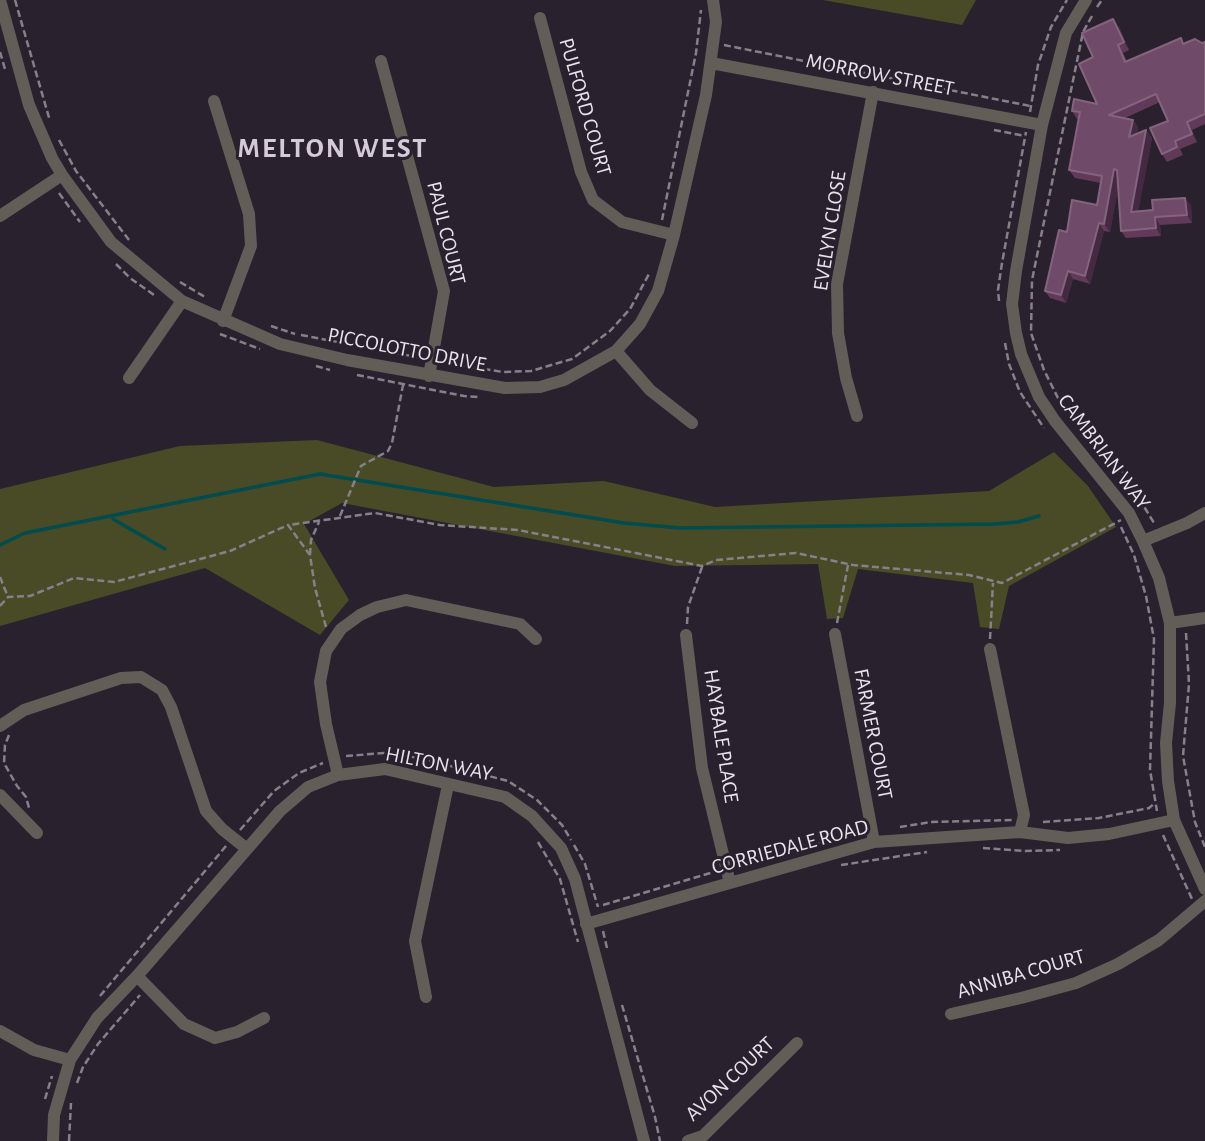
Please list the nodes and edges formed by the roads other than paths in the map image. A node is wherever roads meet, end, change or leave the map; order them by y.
1 (0, 0) edge
2 (713, 0) edge
3 (1086, 0) edge
4 (540, 18) dead end
5 (382, 61) dead end
6 (716, 64) junction
7 (873, 92) junction
8 (214, 101) dead end
9 (1042, 125) junction
10 (57, 178) junction
11 (0, 216) edge
12 (674, 235) junction
13 (179, 305) junction
14 (223, 321) junction
15 (616, 351) junction
16 (429, 376) junction
17 (129, 378) dead end
18 (857, 416) dead end
19 (692, 423) dead end
20 (1205, 513) edge
21 (1143, 541) junction
22 (1205, 618) edge
23 (1176, 622) junction
24 (835, 634) road end
25 (686, 635) road end
26 (536, 639) dead end
27 (990, 649) road end
28 (6, 728) edge
29 (338, 775) junction
30 (448, 785) junction
31 (0, 795) edge
32 (1174, 820) junction
33 (1020, 832) junction
34 (37, 833) dead end
35 (874, 842) junction
36 (247, 849) junction
37 (730, 883) junction
38 (1205, 889) edge
39 (1205, 901) edge
40 (586, 924) junction
41 (137, 976) junction
42 (426, 997) dead end
43 (951, 1014) dead end
44 (264, 1018) dead end
45 (0, 1031) edge
46 (797, 1043) dead end
47 (65, 1059) junction
48 (53, 1141) edge
49 (645, 1141) edge
50 (688, 1141) edge

1 - 10 street, PICCOLOTTO DRIVE
2 - 6 street, PICCOLOTTO DRIVE
3 - 9 street, CAMBRIAN WAY
4 - 12 street, PULFORD COURT
5 - 16 street, PAUL COURT
6 - 7 street, MORROW STREET
6 - 12 street, PICCOLOTTO DRIVE
7 - 9 street, MORROW STREET
7 - 18 street, EVELYN CLOSE
8 - 14 street
9 - 21 street, CAMBRIAN WAY
10 - 11 street
10 - 13 street, PICCOLOTTO DRIVE
12 - 15 street, PICCOLOTTO DRIVE
13 - 14 street, PICCOLOTTO DRIVE
13 - 17 street
14 - 16 street, PICCOLOTTO DRIVE
15 - 16 street, PICCOLOTTO DRIVE
15 - 19 street
20 - 21 street
21 - 23 street, CAMBRIAN WAY
22 - 23 street
23 - 32 street, CAMBRIAN WAY
24 - 35 street, FARMER COURT
25 - 37 street, HAYBALE PLACE
26 - 29 street
27 - 33 street
28 - 36 street
29 - 30 street, HILTON WAY
29 - 36 street, HILTON WAY
30 - 40 street, HILTON WAY
30 - 42 street
31 - 34 street
32 - 33 street, CORRIEDALE ROAD
32 - 38 street, CAMBRIAN WAY
33 - 35 street, CORRIEDALE ROAD
35 - 37 street, CORRIEDALE ROAD
36 - 41 street, HILTON WAY
37 - 40 street, CORRIEDALE ROAD
39 - 43 street, ANNIBA COURT
40 - 49 street, HILTON WAY
41 - 44 street
41 - 47 street, HILTON WAY
45 - 47 street
46 - 50 street, AVON COURT
47 - 48 street, HILTON WAY

